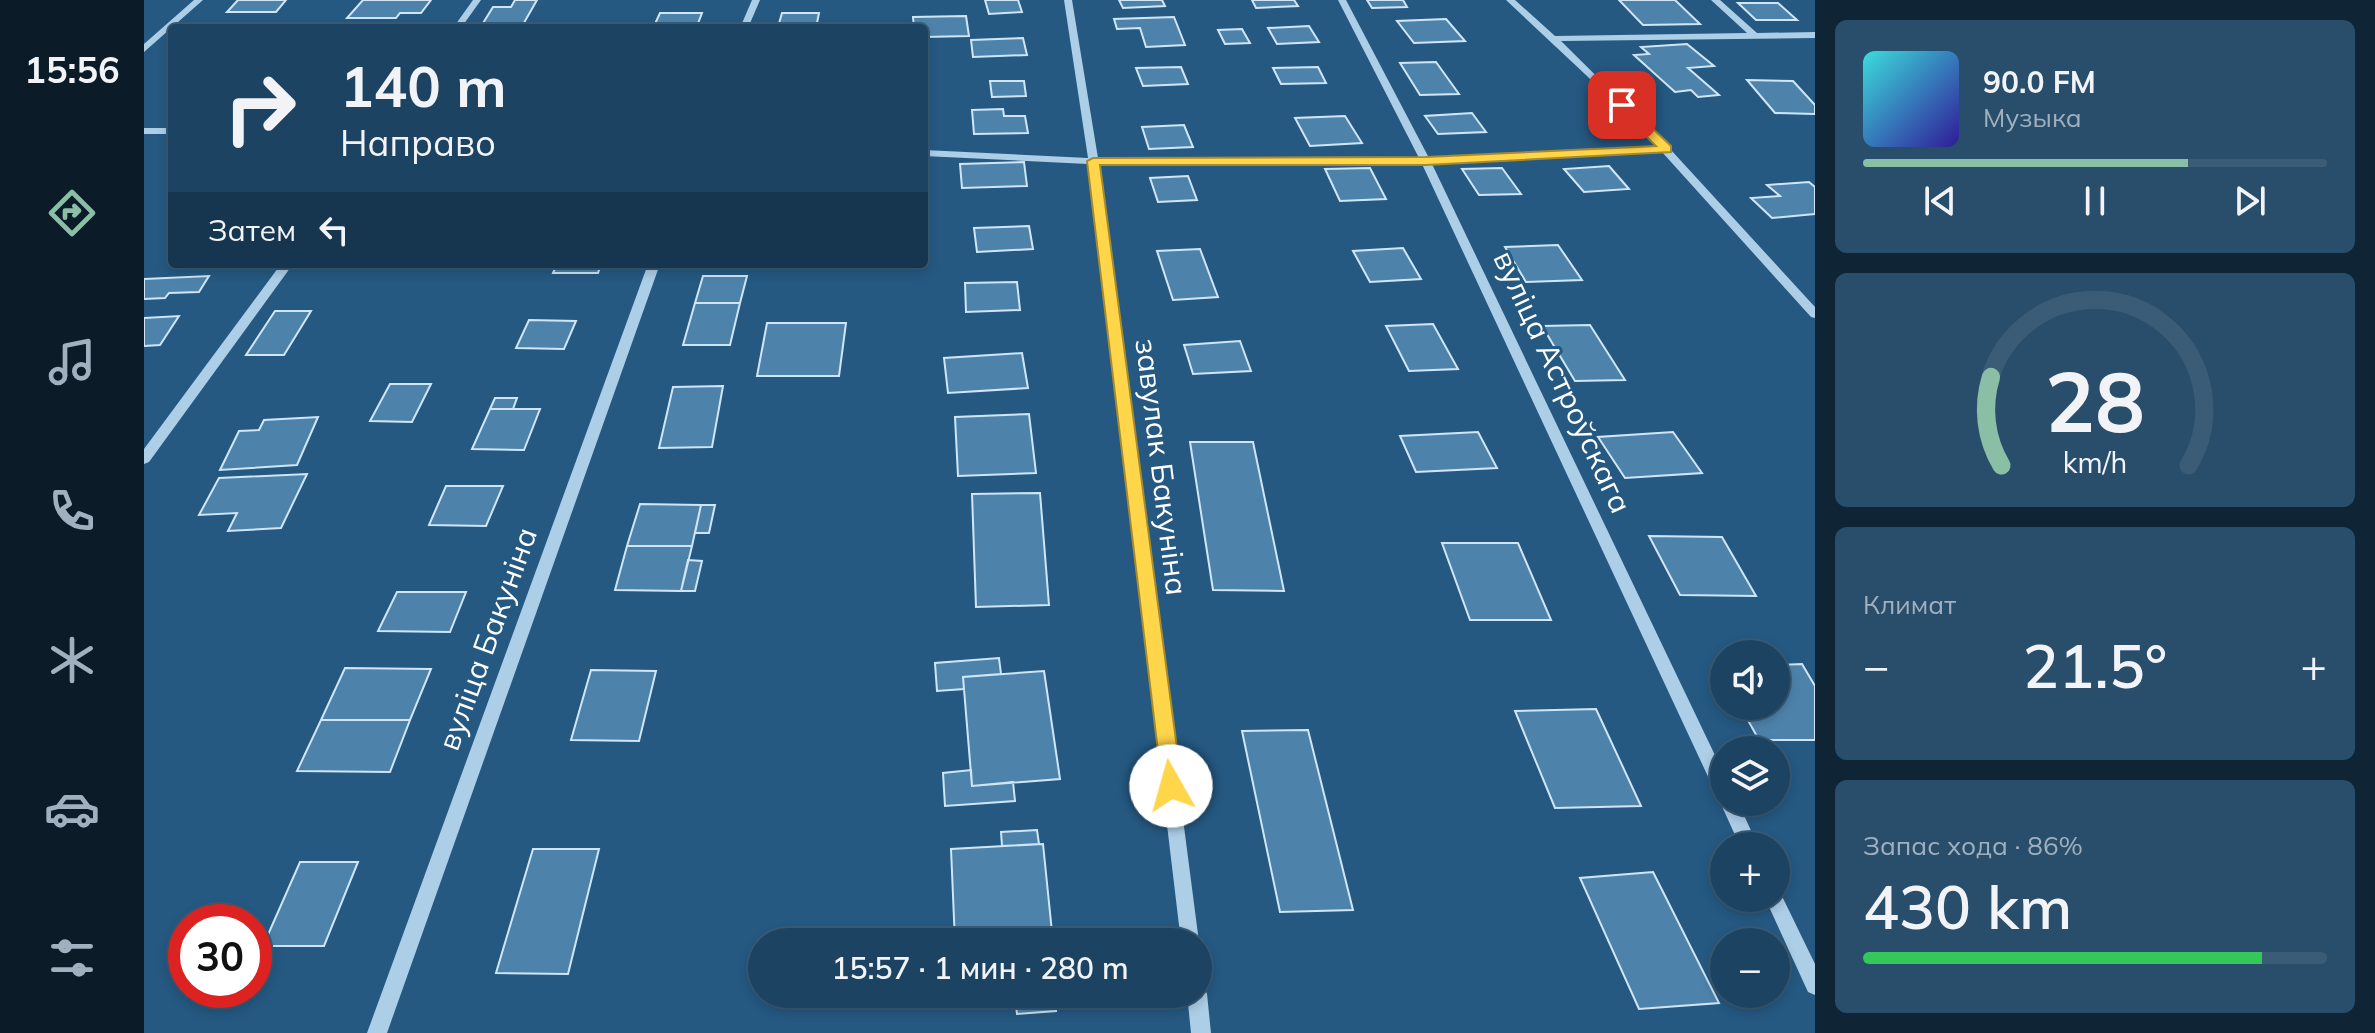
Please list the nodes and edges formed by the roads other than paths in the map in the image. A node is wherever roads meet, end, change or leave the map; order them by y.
1 (199, 0) edge
2 (477, 0) edge
3 (756, 0) edge
4 (1068, 0) edge
5 (1342, 0) edge
6 (1510, 0) edge
7 (1715, 0) edge
8 (172, 24) edge
9 (460, 24) edge
10 (746, 24) edge
11 (168, 28) edge
12 (1815, 35) edge
13 (1755, 36) junction
14 (1555, 39) junction
15 (144, 49) edge
16 (144, 131) edge
17 (168, 131) edge
18 (1667, 149) junction
19 (928, 153) edge
20 (1093, 161) junction
21 (1426, 161) junction
22 (284, 268) edge
23 (653, 268) edge
24 (1815, 314) edge
25 (144, 459) edge
26 (1710, 762) edge
27 (1781, 912) edge
28 (1188, 928) edge
29 (1815, 985) edge
30 (1198, 1008) edge
31 (377, 1033) edge
32 (1201, 1033) edge

1 - 8 street
2 - 9 street
3 - 10 street
4 - 20 street, завулак Бакуніна
5 - 21 street, вуліца Астроўскага
6 - 14 street
7 - 13 street
11 - 15 street
12 - 13 street
13 - 14 street
14 - 18 street
16 - 17 street
18 - 21 street
18 - 24 street
19 - 20 street
20 - 21 street
20 - 28 street, завулак Бакуніна
21 - 26 street, вуліца Астроўскага
22 - 25 street
23 - 31 street, вуліца Бакуніна
27 - 29 street
30 - 32 street

